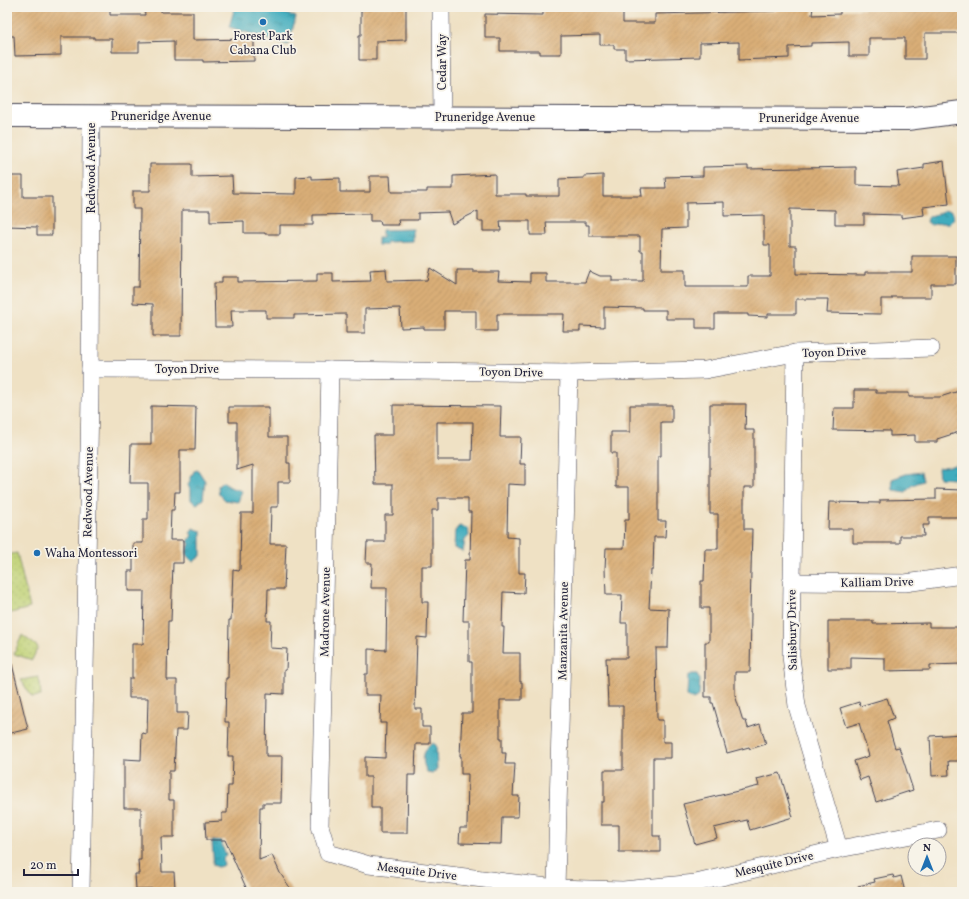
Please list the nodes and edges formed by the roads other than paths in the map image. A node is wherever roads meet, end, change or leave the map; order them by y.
1 (441, 7) edge
2 (962, 112) edge
3 (7, 116) edge
4 (91, 116) junction
5 (442, 117) junction
6 (931, 348) dead end
7 (795, 353) junction
8 (90, 369) junction
9 (330, 370) junction
10 (569, 373) junction
11 (962, 575) edge
12 (791, 582) junction
13 (938, 830) dead end
14 (839, 849) junction
15 (328, 853) joint
16 (556, 888) junction
17 (81, 892) edge

1 - 5 street, Cedar Way
2 - 5 main road, Pruneridge Avenue
3 - 4 main road, Pruneridge Avenue
4 - 5 main road, Pruneridge Avenue
4 - 8 street, Redwood Avenue
6 - 7 street, Toyon Drive
7 - 10 street, Toyon Drive
7 - 12 street, Salisbury Drive
8 - 9 street, Toyon Drive
8 - 17 street, Redwood Avenue
9 - 10 street, Toyon Drive
9 - 15 street, Madrone Avenue
10 - 16 street, Manzanita Avenue
11 - 12 street, Kalliam Drive
12 - 14 street, Salisbury Drive
13 - 14 street
14 - 16 street, Mesquite Drive
15 - 16 street, Mesquite Drive

